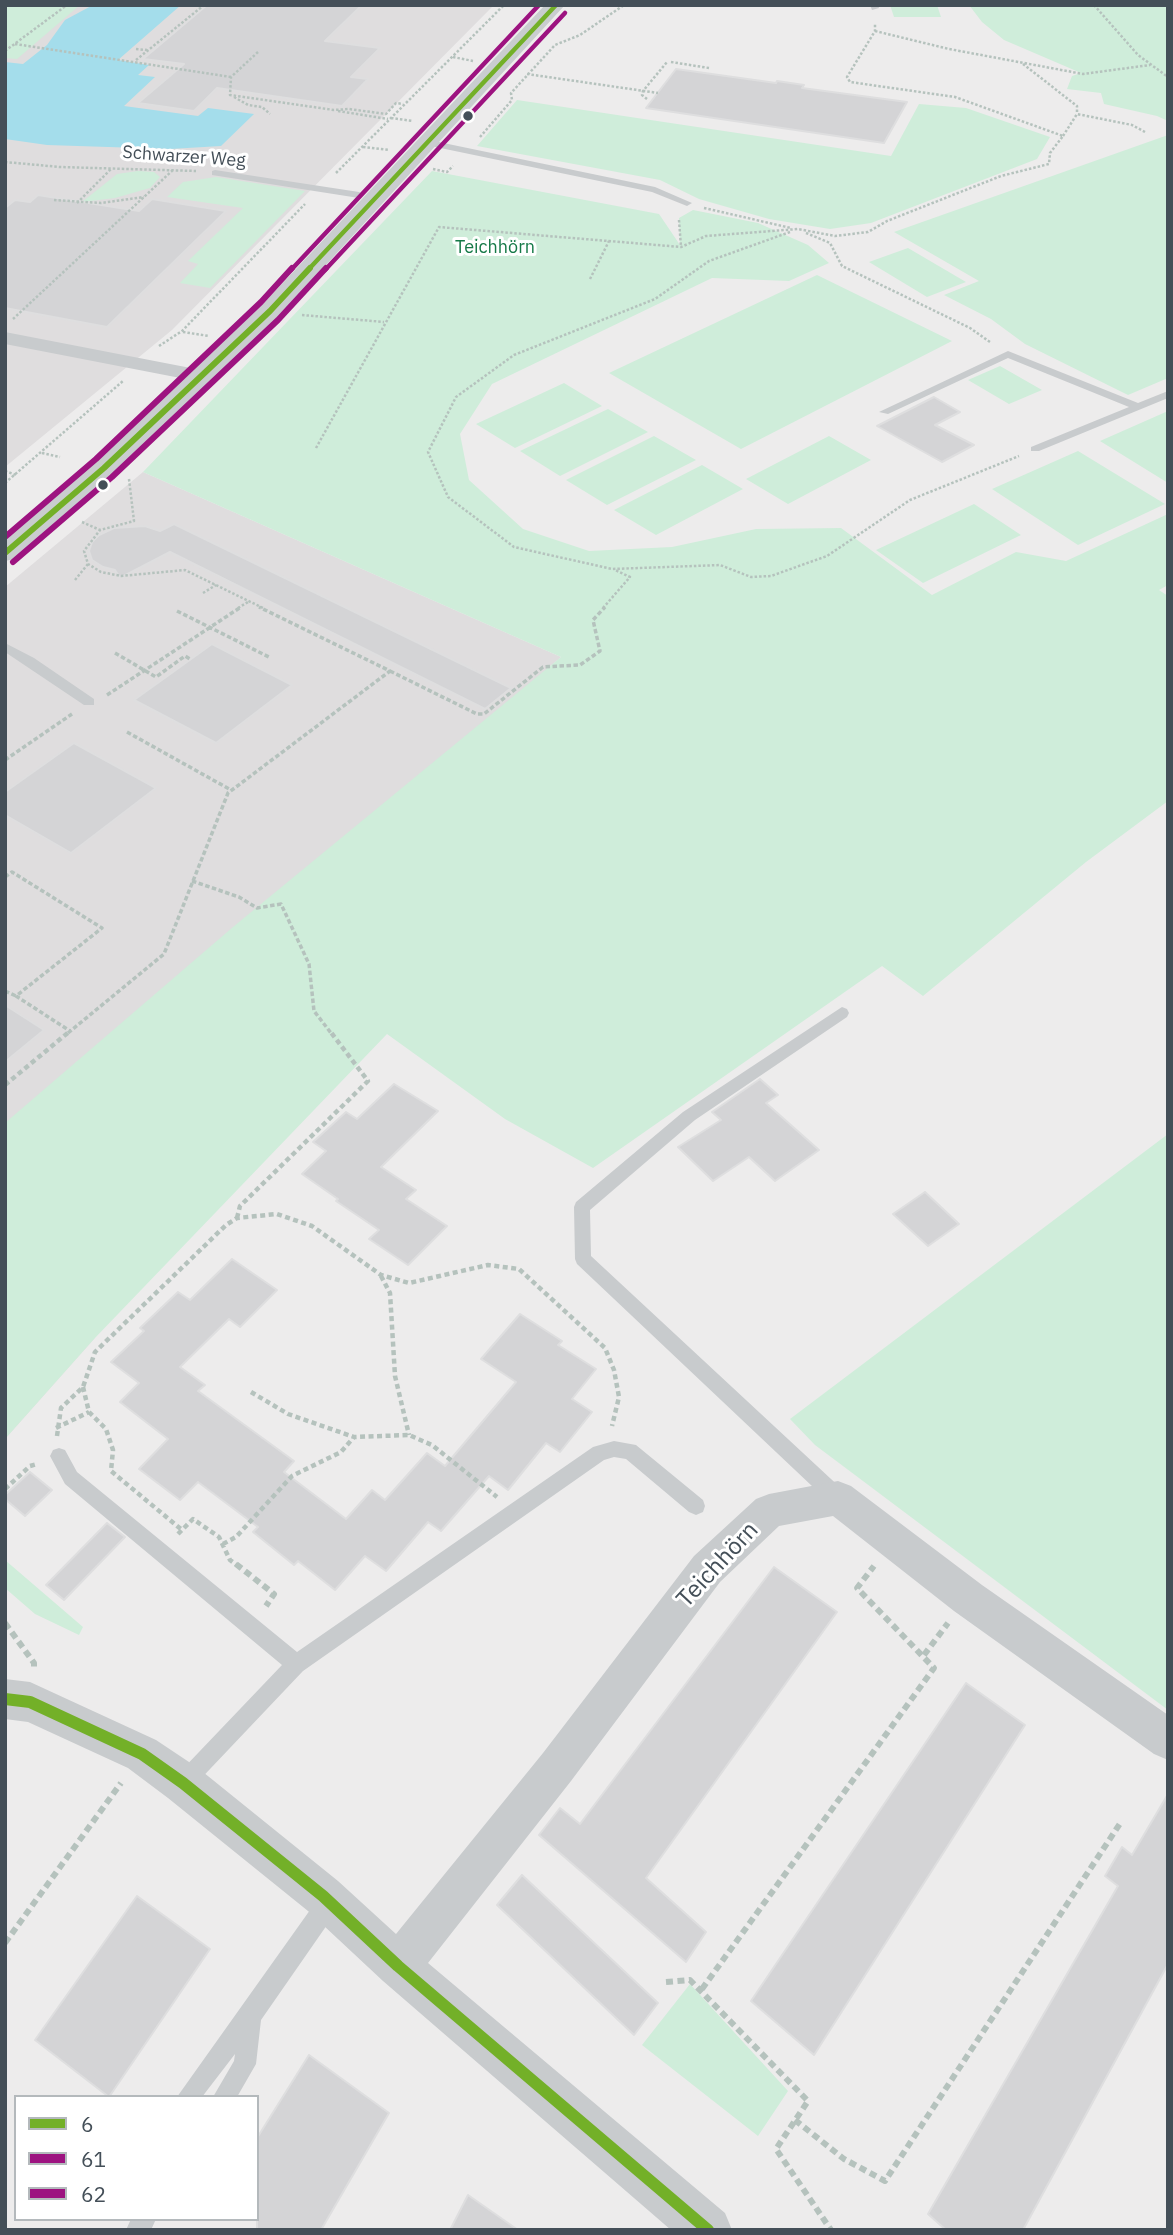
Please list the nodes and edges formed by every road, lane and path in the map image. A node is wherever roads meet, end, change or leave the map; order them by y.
1 (67, 5) edge
2 (204, 5) edge
3 (504, 5) edge
4 (537, 5) edge
5 (556, 5) edge
6 (624, 5) edge
7 (1094, 5) edge
8 (875, 7) edge
9 (875, 31) junction
10 (15, 44) junction
11 (136, 49) dead end
12 (148, 50) junction
13 (5, 51) edge
14 (258, 52) dead end
15 (135, 60) junction
16 (1020, 62) junction
17 (1150, 65) junction
18 (709, 68) dead end
19 (527, 74) junction
20 (231, 77) junction
21 (1168, 77) edge
22 (643, 91) junction
23 (658, 93) dead end
24 (230, 95) junction
25 (647, 99) dead end
26 (404, 104) junction
27 (334, 110) junction
28 (270, 114) dead end
29 (1077, 114) junction
30 (388, 119) junction
31 (1145, 132) dead end
32 (1063, 136) junction
33 (429, 143) junction
34 (362, 147) junction
35 (400, 151) junction
36 (467, 153) junction
37 (5, 162) edge
38 (113, 167) junction
39 (174, 169) junction
40 (431, 169) dead end
41 (215, 173) joint
42 (324, 185) junction
43 (359, 195) junction
44 (144, 197) junction
45 (54, 200) dead end
46 (77, 203) junction
47 (691, 204) junction
48 (797, 229) junction
49 (609, 242) junction
50 (681, 247) junction
51 (590, 279) dead end
52 (270, 311) junction
53 (384, 322) junction
54 (9, 329) edge
55 (182, 331) dead end
56 (1008, 354) junction
57 (191, 374) junction
58 (126, 378) dead end
59 (1168, 394) edge
60 (1138, 407) junction
61 (884, 412) dead end
62 (316, 448) dead end
63 (1035, 449) joint
64 (41, 453) junction
65 (60, 457) dead end
66 (128, 470) dead end
67 (5, 471) edge
68 (16, 475) junction
69 (5, 483) edge
70 (5, 525) edge
71 (95, 527) dead end
72 (100, 530) junction
73 (5, 553) edge
74 (88, 564) junction
75 (612, 569) junction
76 (75, 580) dead end
77 (216, 585) junction
78 (203, 593) dead end
79 (249, 601) junction
80 (177, 611) dead end
81 (211, 627) junction
82 (5, 647) edge
83 (115, 653) dead end
84 (269, 657) dead end
85 (190, 659) dead end
86 (145, 670) junction
87 (390, 671) junction
88 (89, 702) junction
89 (127, 732) dead end
90 (5, 760) edge
91 (231, 790) junction
92 (5, 877) edge
93 (192, 881) junction
94 (5, 991) edge
95 (16, 996) junction
96 (842, 1013) dead end
97 (70, 1031) junction
98 (5, 1085) edge
99 (237, 1218) junction
100 (381, 1275) junction
101 (83, 1387) junction
102 (251, 1392) dead end
103 (89, 1412) junction
104 (56, 1428) junction
105 (409, 1435) junction
106 (354, 1437) junction
107 (614, 1448) junction
108 (59, 1456) junction
109 (5, 1489) edge
110 (838, 1497) junction
111 (696, 1506) dead end
112 (512, 1513) junction
113 (182, 1530) junction
114 (894, 1541) junction
115 (223, 1544) junction
116 (161, 1553) junction
117 (5, 1623) edge
118 (253, 1628) junction
119 (296, 1664) junction
120 (18, 1701) edge
121 (1168, 1740) edge
122 (142, 1754) junction
123 (183, 1783) junction
124 (1121, 1822) dead end
125 (329, 1902) junction
126 (5, 1943) edge
127 (398, 1966) junction
128 (666, 1982) dead end
129 (702, 1989) junction
130 (250, 2016) junction
131 (190, 2095) edge
132 (225, 2095) edge
133 (795, 2120) junction
134 (708, 2230) edge
135 (831, 2230) edge

1 - 10 path
2 - 12 path
3 - 26 path
4 - 35 street
5 - 33 street
6 - 19 path
7 - 17 path
8 - 9 path
9 - 16 path
9 - 32 path
10 - 13 path
10 - 15 path
11 - 12 path
12 - 15 path
14 - 20 path
15 - 20 path
16 - 17 path
16 - 29 path
17 - 21 path
18 - 22 path
19 - 22 path
19 - 36 path
20 - 24 path
22 - 23 path
22 - 25 path
24 - 27 path
24 - 28 path
26 - 27 path
26 - 30 path
27 - 30 path
29 - 31 path
29 - 32 path
30 - 34 path
32 - 48 path
33 - 36 lane
33 - 52 street
34 - 35 path
34 - 42 path
35 - 43 street
36 - 40 path
36 - 47 lane
37 - 38 path, Schwarzer Weg
38 - 39 path, Schwarzer Weg
38 - 46 path
39 - 41 path, Schwarzer Weg
39 - 44 path
41 - 42 lane, Schwarzer Weg
42 - 43 lane, Schwarzer Weg
42 - 55 path
43 - 57 street
44 - 46 path
44 - 54 path
45 - 46 path
47 - 48 path
47 - 50 path
48 - 50 path
48 - 56 path
48 - 75 path
49 - 50 path
49 - 51 path
49 - 53 path
52 - 53 path
52 - 57 street
53 - 62 path
54 - 57 street
56 - 60 lane
56 - 61 lane
57 - 70 street
57 - 73 street
58 - 64 path
59 - 60 lane
60 - 63 lane
63 - 75 path
64 - 65 path
64 - 68 path
66 - 72 path
67 - 68 path
68 - 69 path
71 - 72 path
72 - 74 path
74 - 76 path
74 - 77 path
75 - 87 path
77 - 78 path
77 - 79 path
79 - 81 path
79 - 87 path
80 - 81 path
81 - 84 path
81 - 86 path
82 - 88 lane
83 - 86 path
85 - 86 path
86 - 88 path
87 - 91 path
88 - 90 path
89 - 91 path
91 - 93 path
92 - 95 path
93 - 97 path
93 - 99 path
94 - 95 path
95 - 97 path
96 - 110 lane
97 - 98 path
99 - 100 path
99 - 101 path
100 - 105 path
100 - 107 path
101 - 103 path
101 - 104 path
102 - 106 path
103 - 104 path
103 - 113 path
104 - 108 path
105 - 106 path
105 - 112 path
106 - 115 path
107 - 111 lane
107 - 112 lane
108 - 109 path
108 - 116 lane
110 - 114 street
110 - 127 street, Teichhörn
112 - 119 lane
113 - 115 path
113 - 116 path
114 - 121 street
114 - 129 path
115 - 118 path
116 - 118 lane
117 - 120 path
118 - 119 lane
119 - 123 lane
120 - 122 street
122 - 123 street
122 - 126 path
123 - 125 street
124 - 133 path
125 - 127 street
125 - 130 lane
127 - 134 street
128 - 129 path
129 - 133 path
130 - 131 lane
130 - 132 lane
133 - 135 path

